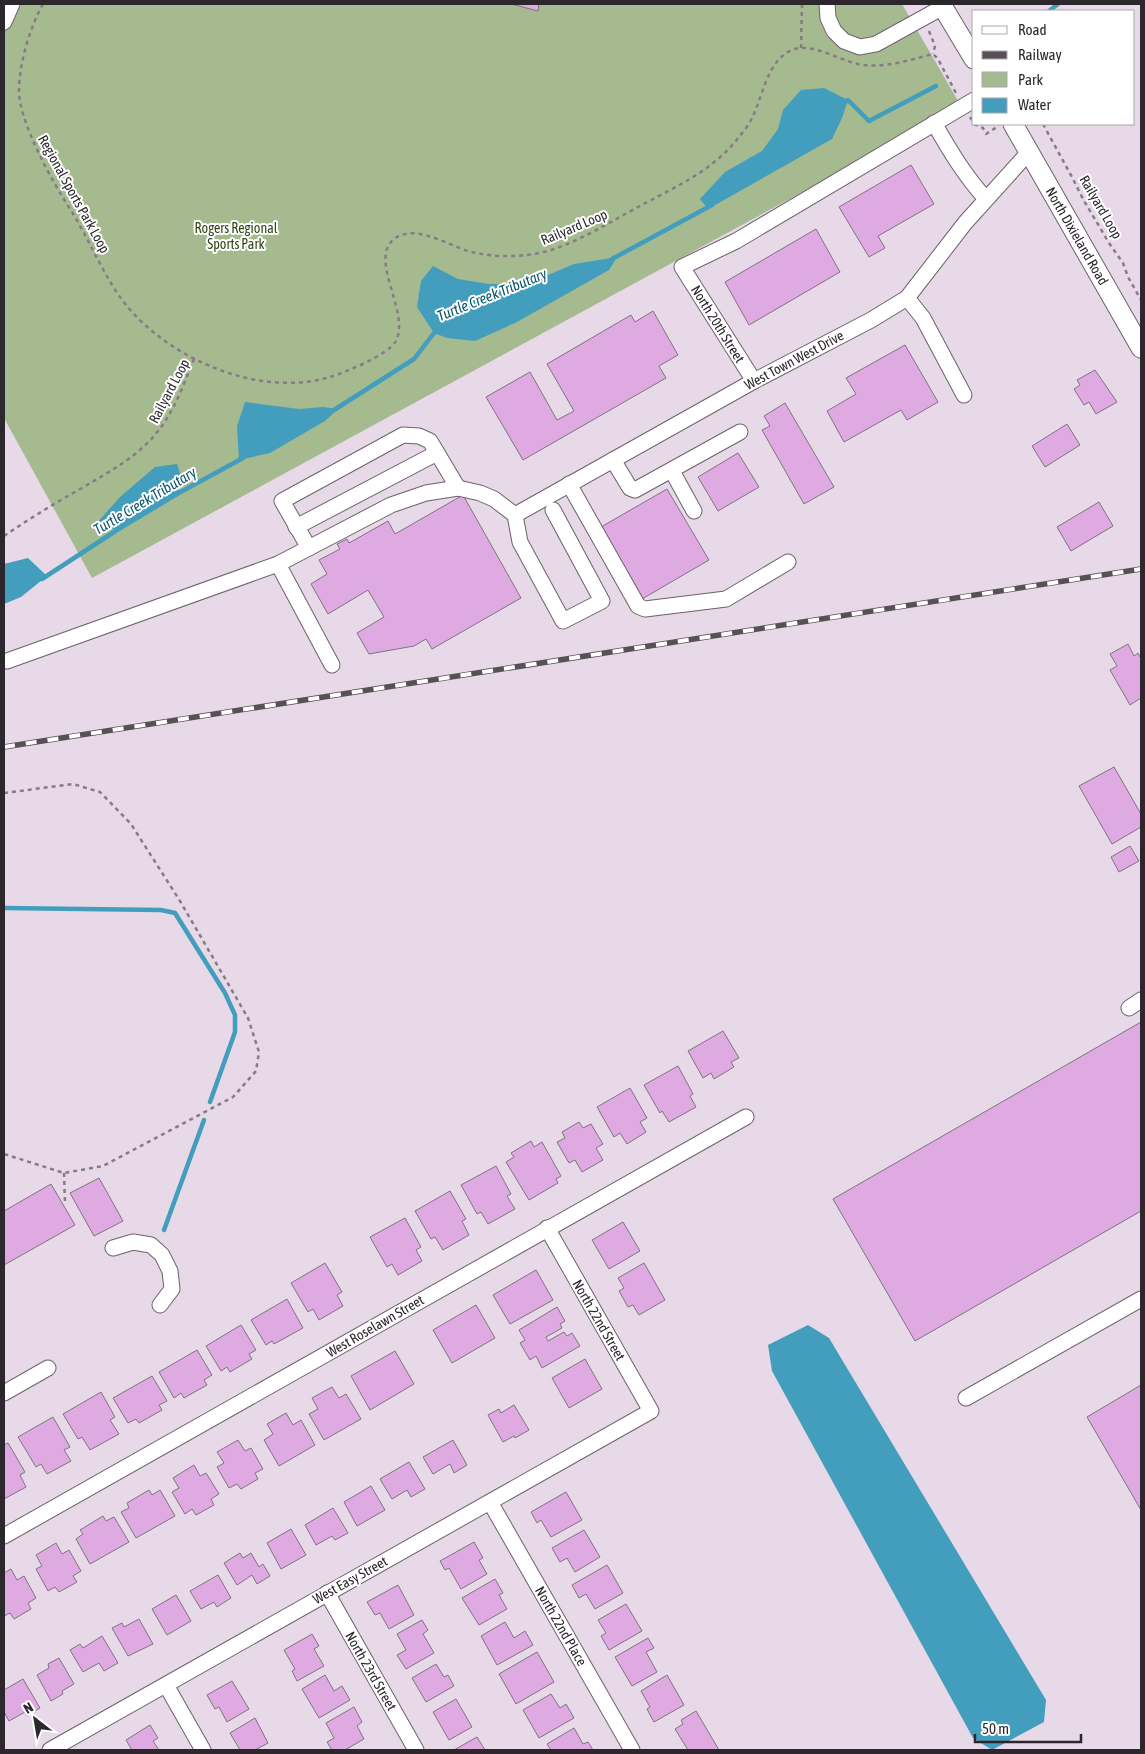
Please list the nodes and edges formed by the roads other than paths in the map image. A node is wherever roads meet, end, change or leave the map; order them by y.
1 (12, 4) edge
2 (826, 4) edge
3 (942, 5) edge
4 (4, 22) edge
5 (972, 55) edge
6 (972, 101) edge
7 (934, 123) junction
8 (1014, 125) edge
9 (1028, 152) junction
10 (986, 199) junction
11 (907, 298) junction
12 (1141, 348) edge
13 (754, 381) junction
14 (964, 395) dead end
15 (740, 432) dead end
16 (437, 453) junction
17 (612, 460) junction
18 (672, 471) junction
19 (570, 484) junction
20 (458, 488) junction
21 (553, 510) dead end
22 (694, 511) dead end
23 (515, 515) junction
24 (296, 527) junction
25 (309, 548) junction
26 (788, 562) dead end
27 (278, 564) junction
28 (7, 661) dead end
29 (332, 664) dead end
30 (746, 1117) dead end
31 (548, 1228) junction
32 (113, 1248) dead end
33 (1141, 1299) edge
34 (160, 1304) dead end
35 (48, 1368) dead end
36 (4, 1393) edge
37 (966, 1398) dead end
38 (651, 1411) joint
39 (490, 1502) junction
40 (4, 1536) edge
41 (327, 1593) junction
42 (166, 1685) junction
43 (50, 1750) edge
44 (203, 1750) edge
45 (416, 1750) edge
46 (632, 1750) edge

1 - 4 street
2 - 3 street
3 - 5 main road
6 - 7 street
7 - 10 street
7 - 13 street, North 20th Street
8 - 9 main road, North Dixieland Road
9 - 10 street, West Town West Drive
9 - 12 main road, North Dixieland Road
10 - 11 street, West Town West Drive
11 - 13 street, West Town West Drive
11 - 14 street
13 - 17 street, West Town West Drive
15 - 18 street
16 - 20 street
16 - 24 street
16 - 24 street
17 - 18 street
17 - 19 street, West Town West Drive
18 - 22 street
19 - 23 street, West Town West Drive
19 - 26 street
20 - 23 street
20 - 25 street
21 - 23 street
24 - 25 street
25 - 27 street
27 - 28 street
27 - 29 street
30 - 31 street, West Roselawn Street
31 - 38 street, North 22nd Street
31 - 40 street, West Roselawn Street
32 - 34 street
33 - 37 street
35 - 36 street
38 - 39 street, West Easy Street
39 - 41 street, West Easy Street
39 - 46 street, North 22nd Place
41 - 42 street, West Easy Street
41 - 45 street, North 23rd Street
42 - 43 street, West Easy Street
42 - 44 street

